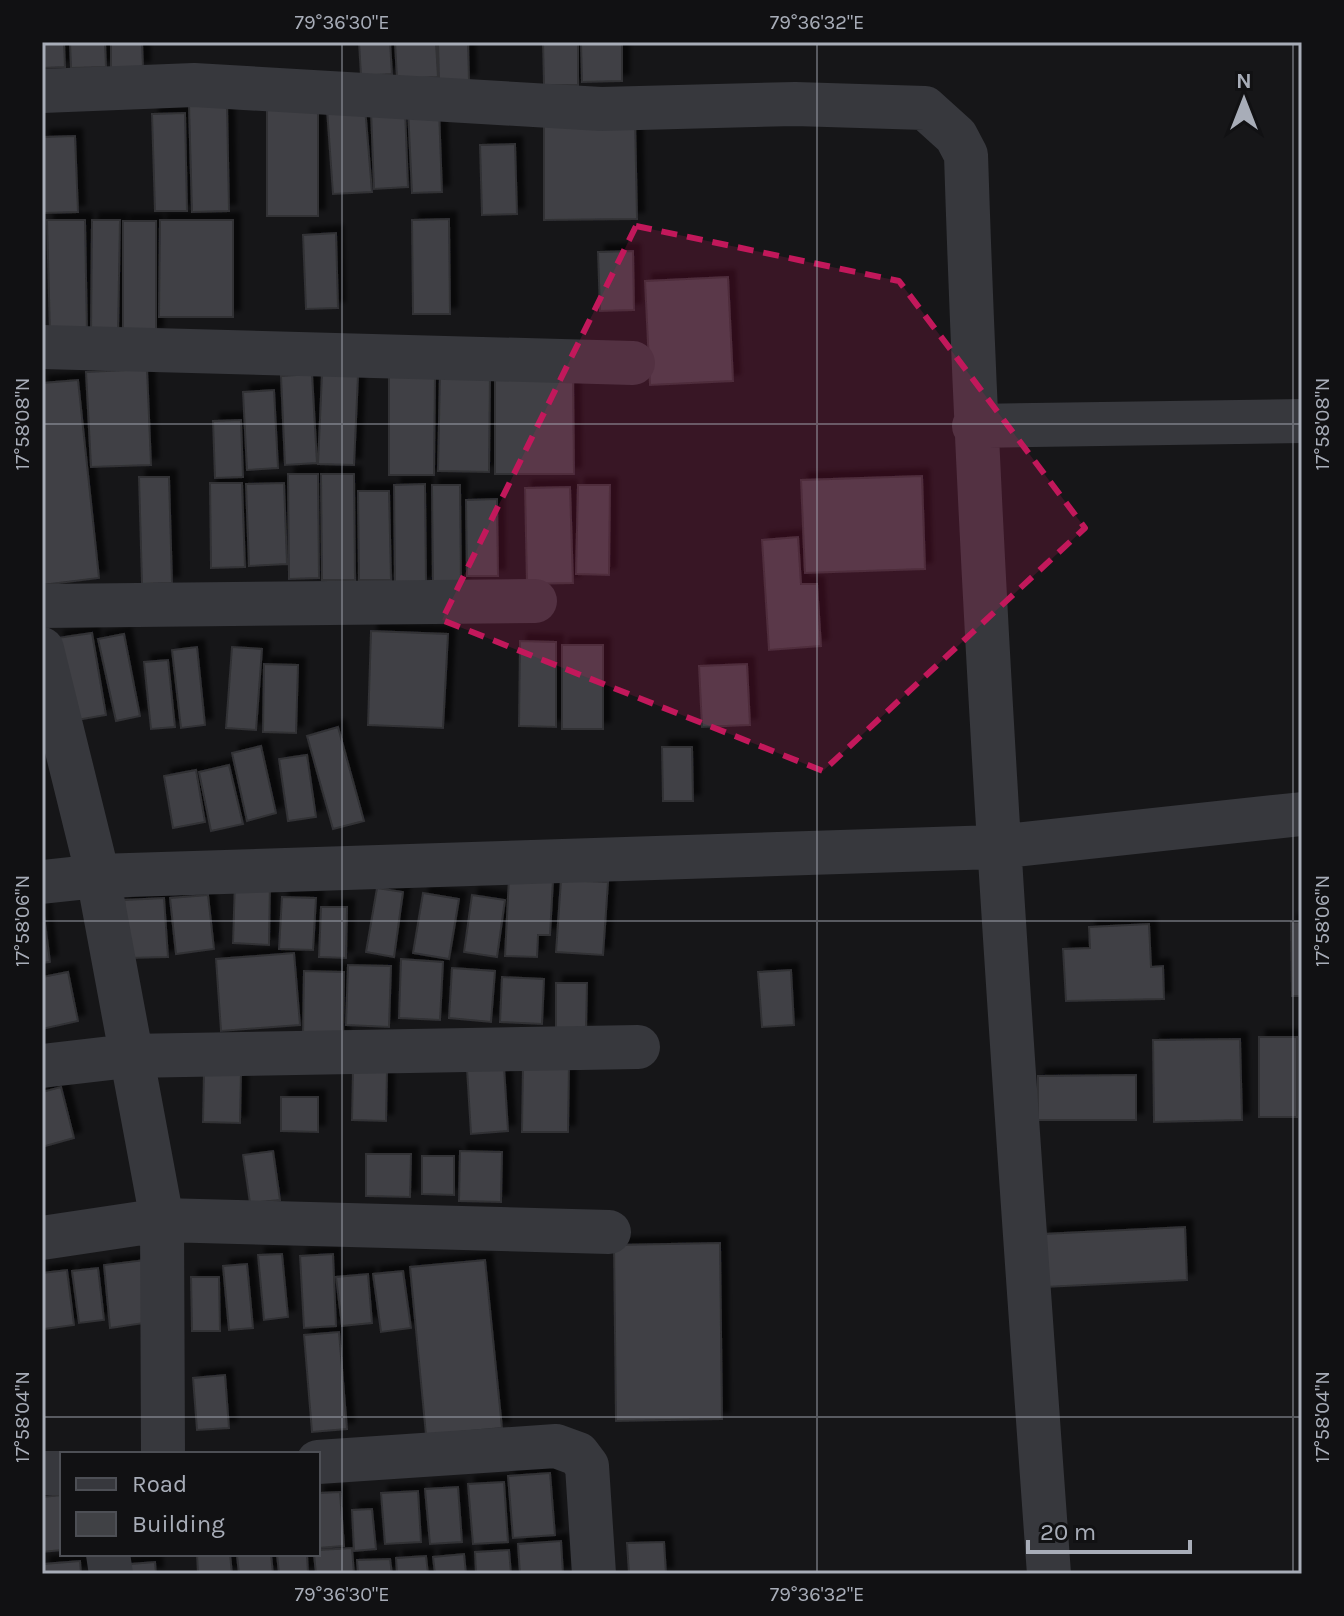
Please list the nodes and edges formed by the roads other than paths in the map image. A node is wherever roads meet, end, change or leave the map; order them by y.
1 (42, 91) edge
2 (42, 347) edge
3 (633, 363) dead end
4 (1302, 421) edge
5 (974, 426) junction
6 (535, 601) dead end
7 (42, 606) edge
8 (42, 649) edge
9 (1302, 814) edge
10 (996, 847) junction
11 (98, 876) junction
12 (42, 882) edge
13 (638, 1047) dead end
14 (128, 1056) junction
15 (42, 1066) edge
16 (162, 1220) junction
17 (609, 1232) dead end
18 (42, 1238) edge
19 (163, 1452) edge
20 (320, 1462) edge
21 (594, 1574) edge
22 (1049, 1574) edge

1 - 5 street
2 - 3 street
4 - 5 street
5 - 10 street
6 - 7 street
8 - 11 street
9 - 10 street
10 - 11 street
10 - 22 street
11 - 12 street
11 - 14 street
13 - 14 street
14 - 15 street
14 - 16 street
16 - 17 street
16 - 18 street
16 - 19 street
20 - 21 street

